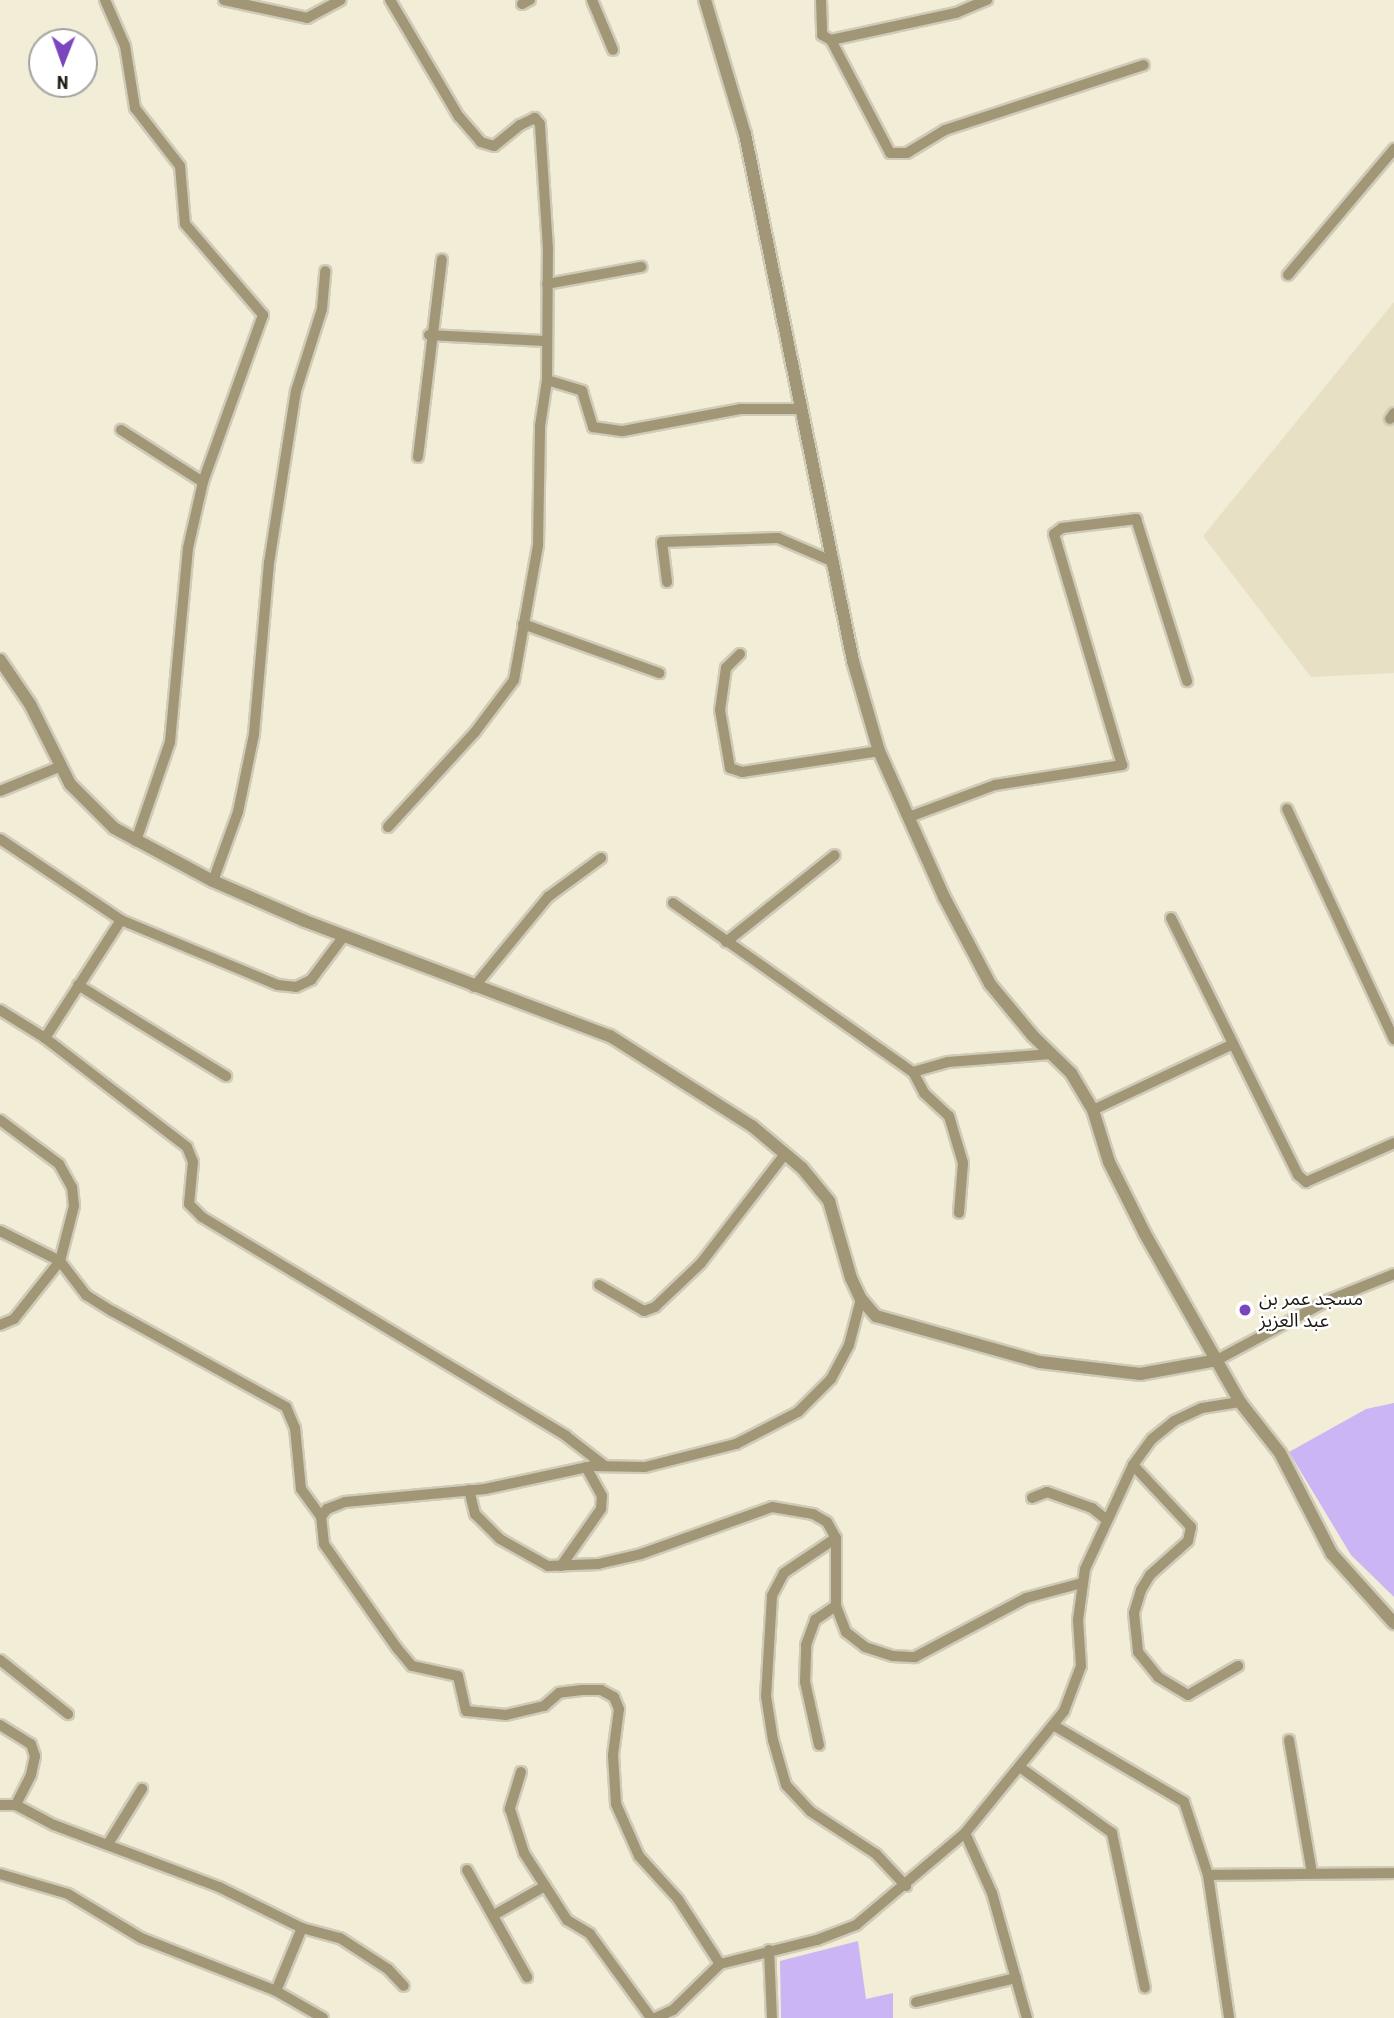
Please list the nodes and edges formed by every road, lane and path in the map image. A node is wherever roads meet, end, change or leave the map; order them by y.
1 (104, 0) edge
2 (224, 0) edge
3 (341, 0) edge
4 (390, 0) edge
5 (592, 0) edge
6 (821, 0) edge
7 (987, 0) edge
8 (707, 1) edge
9 (831, 40) junction
10 (613, 50) dead end
11 (1144, 65) dead end
12 (1394, 149) edge
13 (442, 259) dead end
14 (641, 267) dead end
15 (325, 271) dead end
16 (1288, 275) dead end
17 (547, 284) junction
18 (429, 335) junction
19 (545, 341) junction
20 (547, 380) junction
21 (799, 409) junction
22 (121, 430) dead end
23 (418, 457) dead end
24 (203, 482) junction
25 (834, 562) junction
26 (667, 582) dead end
27 (523, 624) junction
28 (740, 654) dead end
29 (0, 660) edge
30 (659, 673) dead end
31 (1187, 681) dead end
32 (879, 751) junction
33 (59, 767) junction
34 (0, 791) edge
35 (1287, 809) dead end
36 (909, 817) junction
37 (388, 827) dead end
38 (0, 839) edge
39 (136, 841) junction
40 (835, 855) dead end
41 (601, 859) dead end
42 (213, 881) junction
43 (673, 903) dead end
44 (1171, 918) dead end
45 (121, 920) junction
46 (343, 937) junction
47 (726, 942) junction
48 (78, 985) junction
49 (474, 987) junction
50 (0, 1010) edge
51 (45, 1038) junction
52 (1394, 1039) edge
53 (1234, 1044) junction
54 (1051, 1054) junction
55 (913, 1072) junction
56 (226, 1076) dead end
57 (1093, 1110) junction
58 (0, 1120) edge
59 (1394, 1143) edge
60 (785, 1154) junction
61 (959, 1213) dead end
62 (0, 1231) edge
63 (60, 1261) junction
64 (1394, 1274) edge
65 (599, 1285) dead end
66 (861, 1299) junction
67 (0, 1325) edge
68 (1217, 1360) junction
69 (1240, 1402) junction
70 (1133, 1465) junction
71 (605, 1466) junction
72 (586, 1467) junction
73 (468, 1490) junction
74 (1032, 1498) dead end
75 (321, 1517) junction
76 (1107, 1520) junction
77 (836, 1538) junction
78 (561, 1566) junction
79 (1082, 1583) junction
80 (836, 1606) junction
81 (1394, 1623) edge
82 (0, 1660) edge
83 (1238, 1666) dead end
84 (68, 1714) dead end
85 (0, 1725) edge
86 (1053, 1725) junction
87 (1289, 1740) dead end
88 (820, 1745) dead end
89 (1021, 1768) junction
90 (521, 1772) dead end
91 (142, 1789) dead end
92 (0, 1805) edge
93 (16, 1805) junction
94 (965, 1833) junction
95 (108, 1844) junction
96 (467, 1870) dead end
97 (1312, 1873) junction
98 (1394, 1873) edge
99 (0, 1874) edge
100 (1208, 1875) junction
101 (545, 1886) junction
102 (906, 1886) junction
103 (494, 1915) junction
104 (302, 1928) junction
105 (769, 1950) junction
106 (720, 1964) junction
107 (527, 1978) dead end
108 (1016, 1978) junction
109 (404, 1986) dead end
110 (1145, 1988) dead end
111 (276, 1991) junction
112 (916, 2002) dead end
113 (323, 2018) edge
114 (653, 2018) edge
115 (772, 2018) edge
116 (1027, 2018) edge
117 (1229, 2018) edge

1 - 24 street
2 - 3 street
4 - 17 street
5 - 10 street
6 - 9 street
7 - 9 street
8 - 21 street
9 - 11 street
12 - 16 street
13 - 18 street
14 - 17 street
15 - 42 street
17 - 19 street
18 - 19 street
18 - 23 street
19 - 20 street
20 - 21 street
20 - 27 street
21 - 25 street
22 - 24 street
24 - 39 street
25 - 26 street
25 - 32 street
27 - 30 street
27 - 37 street
28 - 32 street
29 - 33 street
31 - 36 street
32 - 36 street
33 - 34 street
33 - 39 street
35 - 52 street
36 - 54 street
38 - 45 street
39 - 42 street
40 - 47 street
41 - 49 street
42 - 46 street
43 - 47 street
44 - 53 street
45 - 46 street
45 - 48 street
46 - 49 street
47 - 55 street
48 - 51 street
48 - 56 street
49 - 60 street
50 - 51 street
51 - 71 street
53 - 57 street
53 - 59 street
54 - 55 street
54 - 57 street
55 - 61 street
57 - 68 street
58 - 63 street
60 - 65 street
60 - 66 street
62 - 63 street
63 - 67 street
63 - 75 street
64 - 68 street
66 - 68 street
66 - 71 street
68 - 69 street
69 - 70 street
69 - 81 street
70 - 76 street
70 - 83 street
71 - 72 street
72 - 73 street
72 - 78 street
73 - 75 street
73 - 78 street
74 - 76 street
75 - 106 street
76 - 79 street
77 - 78 street
77 - 80 street
77 - 102 street
79 - 80 street
79 - 86 street
80 - 88 street
82 - 84 street
85 - 93 street
86 - 89 street
86 - 100 street
87 - 97 street
89 - 94 street
89 - 110 street
90 - 101 street
91 - 95 street
92 - 93 street
93 - 95 street
94 - 102 street
94 - 108 street
95 - 104 street
96 - 103 street
97 - 98 street
97 - 100 street
99 - 111 street
100 - 117 street
101 - 103 street
101 - 114 street
102 - 105 street
103 - 107 street
104 - 109 street
104 - 111 street
105 - 106 street
105 - 115 street
106 - 114 street
108 - 112 street
108 - 116 street
111 - 113 street

